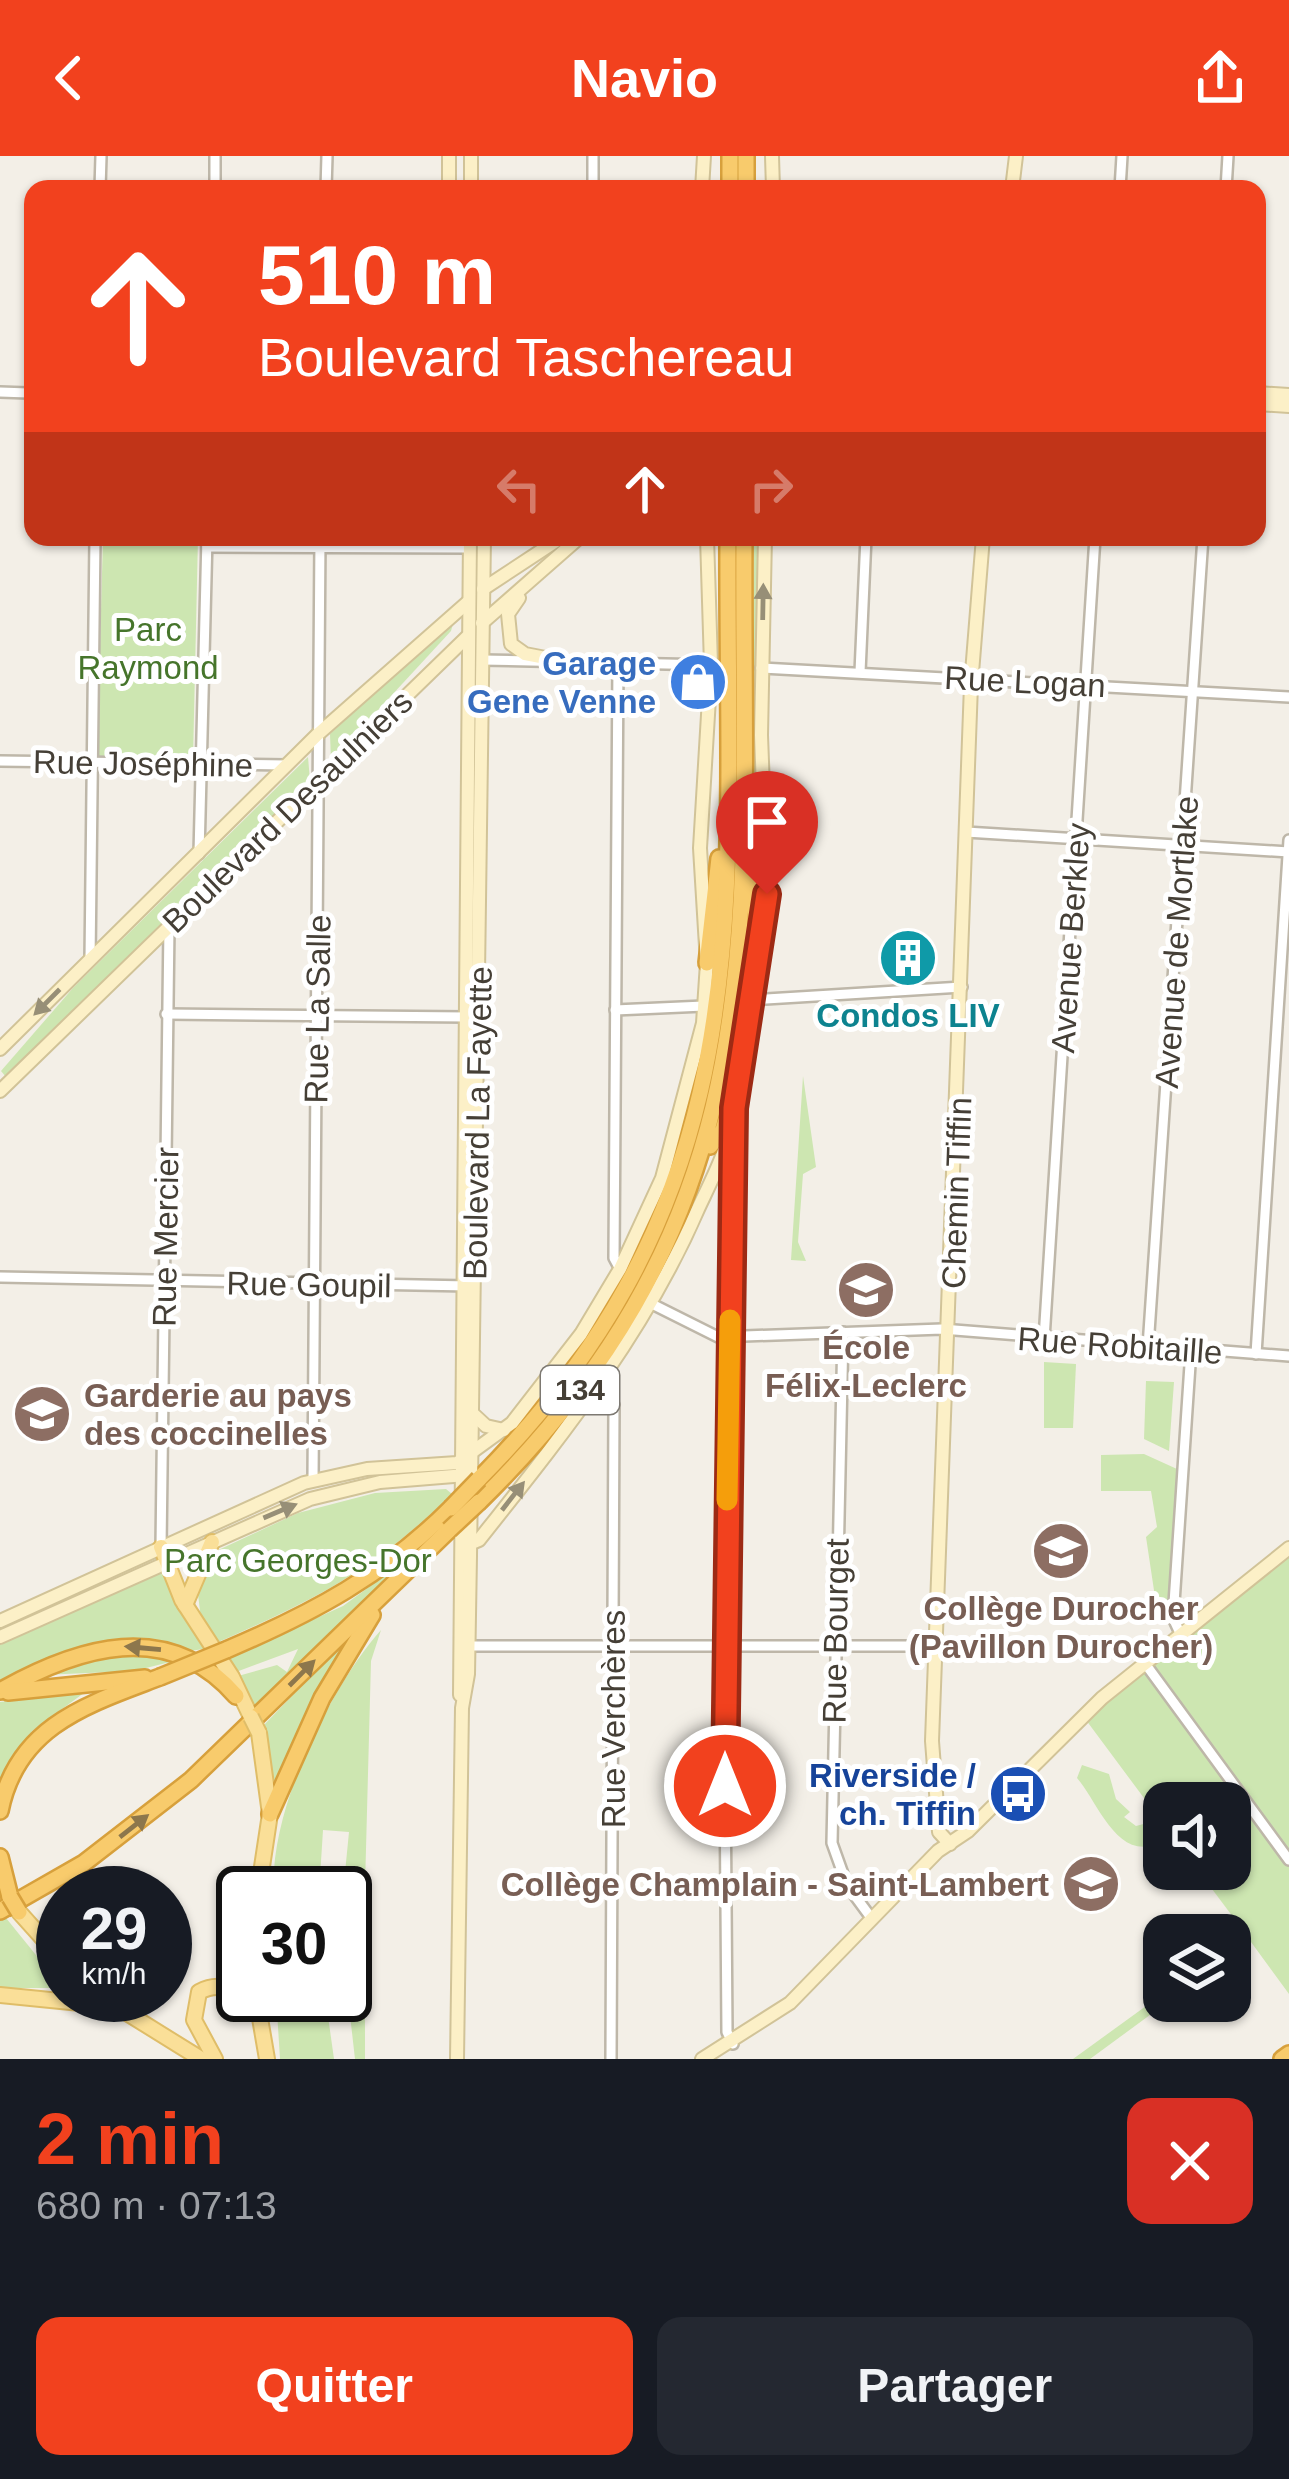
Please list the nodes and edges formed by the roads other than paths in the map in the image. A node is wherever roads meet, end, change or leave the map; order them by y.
1 (95, 546) edge
2 (207, 546) edge
3 (320, 546) edge
4 (476, 546) edge
5 (477, 546) edge
6 (479, 546) edge
7 (547, 546) edge
8 (570, 546) edge
9 (707, 546) edge
10 (728, 546) edge
11 (744, 546) edge
12 (765, 546) edge
13 (866, 546) edge
14 (982, 546) edge
15 (1094, 546) edge
16 (1202, 546) edge
17 (514, 566) junction
18 (529, 584) junction
19 (485, 588) junction
20 (467, 603) junction
21 (484, 622) junction
22 (466, 638) junction
23 (550, 659) junction
24 (482, 660) junction
25 (440, 662) junction
26 (618, 662) junction
27 (711, 665) junction
28 (761, 668) junction
29 (860, 672) junction
30 (467, 673) junction
31 (972, 677) junction
32 (1084, 684) junction
33 (1192, 691) junction
34 (1289, 697) edge
35 (317, 735) junction
36 (0, 761) edge
37 (90, 763) junction
38 (202, 764) junction
39 (286, 765) junction
40 (320, 777) junction
41 (202, 816) junction
42 (734, 823) junction
43 (221, 832) junction
44 (966, 832) junction
45 (1077, 838) junction
46 (1289, 841) edge
47 (1183, 845) junction
48 (1289, 852) edge
49 (199, 854) junction
50 (169, 926) junction
51 (758, 935) junction
52 (90, 959) junction
53 (707, 963) junction
54 (962, 987) junction
55 (751, 1000) junction
56 (704, 1006) junction
57 (615, 1010) junction
58 (166, 1014) junction
59 (317, 1016) junction
60 (472, 1017) junction
61 (0, 1048) edge
62 (735, 1090) junction
63 (0, 1091) edge
64 (734, 1119) junction
65 (701, 1158) junction
66 (620, 1269) junction
67 (0, 1277) edge
68 (165, 1281) junction
69 (314, 1285) junction
70 (468, 1286) junction
71 (652, 1304) junction
72 (843, 1332) junction
73 (951, 1332) junction
74 (730, 1336) junction
75 (1044, 1339) junction
76 (1148, 1347) junction
77 (1192, 1350) junction
78 (1256, 1354) junction
79 (1289, 1356) edge
80 (602, 1384) junction
81 (472, 1413) junction
82 (504, 1430) junction
83 (469, 1469) junction
84 (314, 1480) junction
85 (460, 1540) junction
86 (212, 1542) junction
87 (1289, 1548) edge
88 (164, 1554) junction
89 (392, 1589) junction
90 (185, 1605) junction
91 (0, 1622) edge
92 (1180, 1633) junction
93 (0, 1637) edge
94 (613, 1644) junction
95 (463, 1646) junction
96 (724, 1646) junction
97 (937, 1646) junction
98 (834, 1648) junction
99 (1144, 1662) junction
100 (160, 1677) junction
101 (0, 1693) edge
102 (236, 1696) junction
103 (0, 1810) edge
104 (270, 1814) junction
105 (950, 1844) junction
106 (0, 1857) edge
107 (1289, 1860) edge
108 (261, 1866) edge
109 (7, 1901) edge
110 (872, 1919) junction
111 (36, 1932) edge
112 (216, 1988) edge
113 (0, 1995) edge
114 (36, 1997) edge
115 (139, 2022) edge
116 (260, 2022) edge
117 (263, 2037) junction
118 (733, 2044) junction
119 (458, 2057) edge
120 (201, 2059) edge
121 (215, 2059) edge
122 (254, 2059) edge
123 (267, 2059) edge
124 (611, 2059) edge
125 (702, 2059) edge

1 - 37 street
2 - 38 street
3 - 35 street, Rue La Salle
4 - 20 street, Boulevard La Fayette
5 - 19 street, Boulevard La Fayette
6 - 17 street
7 - 17 street, Boulevard Desaulniers
8 - 18 street, Boulevard Desaulniers
9 - 27 street
10 - 42 highway, 134
11 - 42 highway, 134
28 -> 12 street
13 - 29 street
14 - 31 street, Chemin Tiffin
15 - 32 street, Avenue Berkley
16 - 33 street, Avenue de Mortlake
17 - 19 street, Boulevard Desaulniers
18 - 21 street, Boulevard Desaulniers
18 - 23 street
19 - 20 street, Boulevard Desaulniers
19 - 21 street, Boulevard La Fayette
20 - 22 street, Boulevard La Fayette
20 - 35 street, Boulevard Desaulniers
21 - 22 street, Boulevard Desaulniers
21 - 24 street, Boulevard La Fayette
22 - 25 street, Boulevard Desaulniers
22 - 30 street, Boulevard La Fayette
23 - 24 street
23 - 26 street
24 - 60 street, Boulevard La Fayette
25 - 30 street
25 - 40 street, Boulevard Desaulniers
26 - 27 street
26 - 57 street
27 - 53 street
28 - 29 street, Rue Logan
28 - 51 street
29 - 31 street, Rue Logan
30 - 60 street, Boulevard La Fayette
31 - 32 street, Rue Logan
31 - 44 street, Chemin Tiffin
32 - 33 street, Rue Logan
32 - 45 street, Avenue Berkley
33 - 34 street, Rue Logan
33 - 47 street, Avenue de Mortlake
35 - 39 street, Boulevard Desaulniers
35 - 40 street, Rue La Salle
36 - 37 street, Rue Joséphine
37 - 38 street, Rue Joséphine
37 - 52 street
38 - 39 street, Rue Joséphine
38 - 41 street
39 - 43 street, Boulevard Desaulniers
40 - 50 street, Boulevard Desaulniers
40 - 59 street, Rue La Salle
41 - 43 street
41 - 49 street
42 - 51 highway
42 - 53 highway
42 - 65 highway, 134
42 - 83 highway, 134
43 - 49 street, Boulevard Desaulniers
44 - 45 street
44 - 54 street, Chemin Tiffin
45 - 47 street
45 - 75 street, Avenue Berkley
46 - 48 street
47 - 48 street
47 - 76 street, Avenue de Mortlake
48 - 78 street
49 - 52 street, Boulevard Desaulniers
50 - 58 street, Rue Mercier
50 - 63 street, Boulevard Desaulniers
51 - 55 street
52 -> 61 street, Boulevard Desaulniers
53 - 56 street
54 - 55 street
54 - 73 street, Chemin Tiffin
55 - 62 street
56 - 57 street
56 - 66 street
57 - 66 street
58 - 59 street
58 - 68 street, Rue Mercier
59 - 60 street
59 - 69 street, Rue La Salle
60 - 70 street, Boulevard La Fayette
62 - 64 street
62 - 65 highway
64 - 71 street
64 - 74 street
65 - 85 highway, 134, bridge
66 - 82 street
67 - 68 street, Rue Goupil
68 - 69 street, Rue Goupil
68 - 88 street, Rue Mercier
69 - 70 street, Rue Goupil
69 - 84 street, Rue La Salle
70 - 81 street, Boulevard La Fayette
70 - 83 street, Boulevard La Fayette
71 - 74 street
71 - 80 street
72 - 73 street, Rue Robitaille
72 - 74 street, Rue Robitaille
72 - 98 street, Rue Bourget
73 - 75 street, Rue Robitaille
73 - 97 street, Chemin Tiffin
74 - 96 street
75 - 76 street, Rue Robitaille
76 - 77 street, Rue Robitaille
77 - 78 street, Rue Robitaille
77 - 92 street
78 - 79 street, Rue Robitaille
85 -> 80 street
80 - 94 street, Rue Verchères
81 - 82 street
81 - 83 street, Boulevard La Fayette
82 - 83 street
83 - 84 street
83 - 85 street, Boulevard La Fayette
86 -> 83 street
83 - 100 highway, 134, bridge
84 - 88 street
85 - 89 highway, 134
85 - 95 street, Boulevard La Fayette
86 - 88 street
86 - 90 main road
87 - 92 street
88 - 90 main road
88 - 91 street
88 - 93 street
89 - 104 highway
109 -> 89 highway
90 - 102 main road
92 - 99 street
94 - 95 street
94 - 96 street
94 - 124 street, Rue Verchères
95 - 119 street, Boulevard La Fayette
96 - 98 street
96 - 118 street
97 - 98 street
97 - 105 street, Chemin Tiffin
98 - 110 street, Rue Bourget
99 - 105 street
99 - 107 street
100 - 101 highway
100 - 103 highway
102 -> 101 highway
102 - 104 main road, bridge
104 - 108 main road
105 - 110 street
106 - 109 highway
109 - 111 main road
110 - 118 street
112 - 121 main road
113 - 114 main road
115 - 120 main road
116 - 117 main road
117 - 122 main road
117 - 123 main road
118 - 125 street

